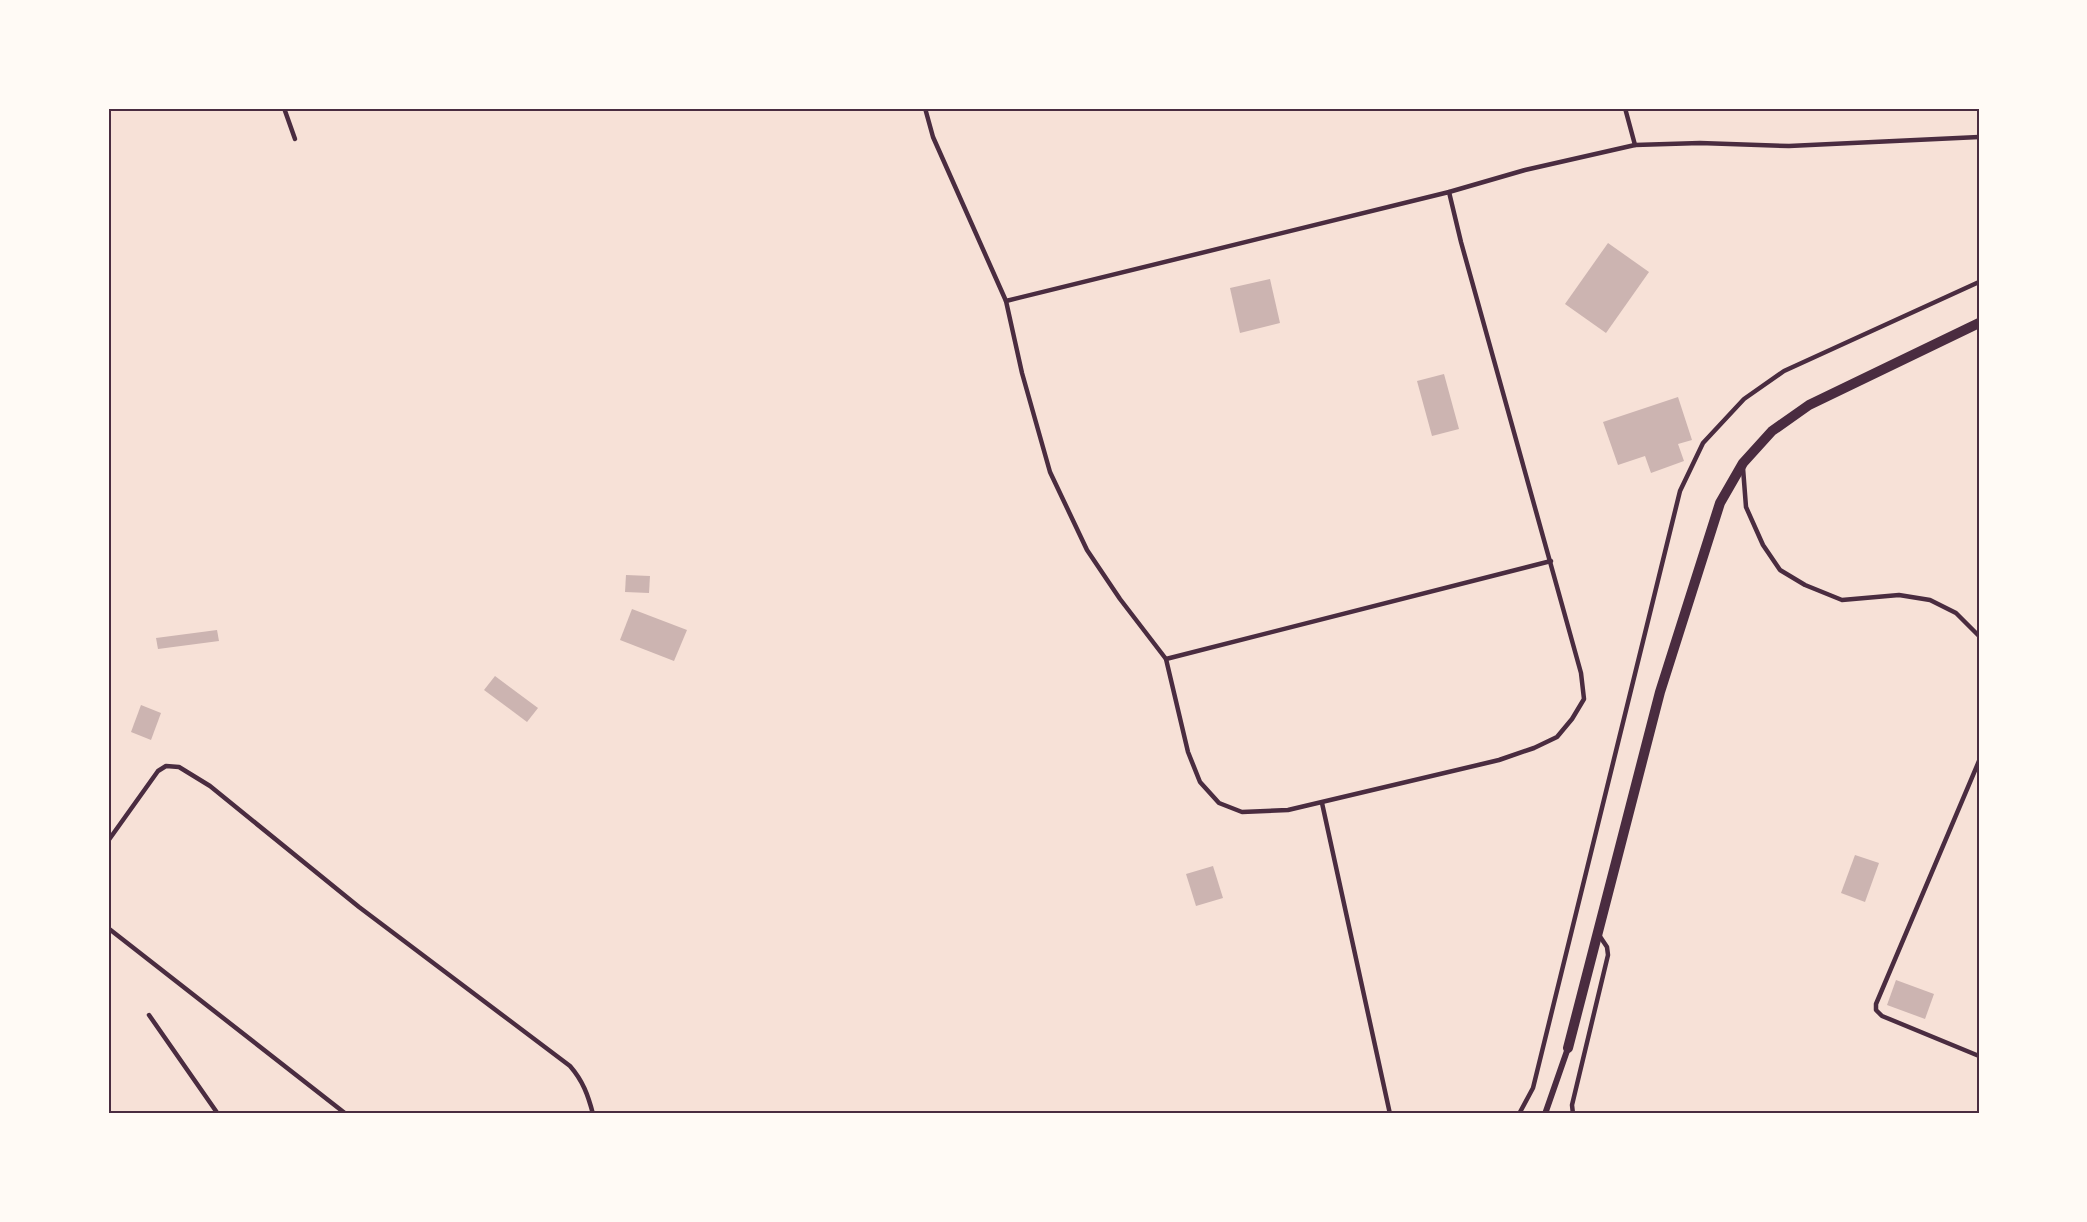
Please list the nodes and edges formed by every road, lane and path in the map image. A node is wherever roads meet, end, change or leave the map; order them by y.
1 (284, 108) edge
2 (925, 108) edge
3 (1625, 108) edge
4 (1979, 138) edge
5 (295, 139) dead end
6 (1635, 145) junction
7 (1449, 192) junction
8 (1979, 282) edge
9 (1006, 301) junction
10 (1979, 323) edge
11 (1743, 463) junction
12 (1551, 561) junction
13 (1979, 636) edge
14 (1166, 658) junction
15 (1979, 761) edge
16 (1973, 776) junction
17 (1979, 778) edge
18 (1322, 803) junction
19 (108, 841) edge
20 (108, 928) edge
21 (1598, 933) junction
22 (149, 1015) dead end
23 (1568, 1048) joint
24 (1979, 1056) edge
25 (218, 1114) edge
26 (346, 1114) edge
27 (593, 1114) edge
28 (1390, 1114) edge
29 (1520, 1114) edge
30 (1545, 1114) edge
31 (1573, 1114) edge

1 - 5 lane
2 - 9 lane
3 - 6 lane
4 - 6 lane
6 - 7 lane
7 - 9 lane
7 - 12 lane
8 - 29 lane
9 - 14 lane
10 - 11 street
11 - 13 lane
11 - 21 street
12 - 14 lane
12 - 18 lane
14 - 18 lane
15 - 16 lane
16 - 17 lane
16 - 24 lane
18 - 28 lane
19 - 27 lane
20 - 26 lane
21 - 23 street
21 - 31 lane
22 - 25 lane
23 - 30 street

